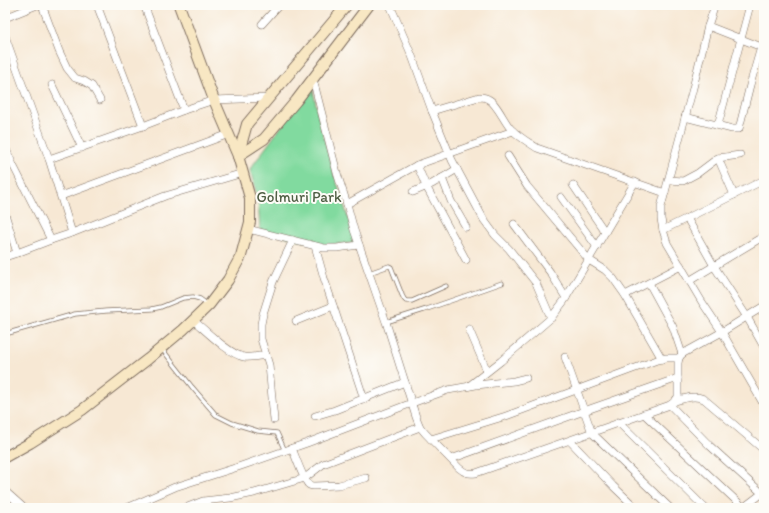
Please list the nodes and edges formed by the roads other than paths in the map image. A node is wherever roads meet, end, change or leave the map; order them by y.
1 (38, 5) edge
2 (42, 5) edge
3 (97, 5) edge
4 (144, 5) edge
5 (179, 5) edge
6 (279, 5) edge
7 (347, 5) edge
8 (369, 5) edge
9 (390, 5) edge
10 (715, 5) edge
11 (750, 5) edge
12 (5, 18) edge
13 (262, 24) dead end
14 (708, 26) junction
15 (5, 36) edge
16 (740, 39) junction
17 (763, 47) edge
18 (313, 79) junction
19 (52, 85) dead end
20 (269, 98) junction
21 (100, 100) dead end
22 (214, 100) junction
23 (184, 110) junction
24 (432, 111) junction
25 (685, 117) junction
26 (718, 125) junction
27 (143, 126) junction
28 (513, 131) junction
29 (228, 134) junction
30 (5, 147) edge
31 (82, 148) junction
32 (449, 153) junction
33 (740, 155) dead end
34 (238, 156) junction
35 (508, 156) dead end
36 (718, 158) junction
37 (49, 159) junction
38 (417, 165) junction
39 (457, 169) junction
40 (243, 173) junction
41 (442, 178) junction
42 (668, 180) junction
43 (764, 180) edge
44 (635, 182) junction
45 (573, 185) dead end
46 (426, 186) junction
47 (412, 192) dead end
48 (665, 193) junction
49 (734, 195) junction
50 (60, 196) junction
51 (561, 197) dead end
52 (347, 204) junction
53 (5, 214) edge
54 (687, 218) junction
55 (514, 224) dead end
56 (466, 227) dead end
57 (248, 229) junction
58 (663, 230) junction
59 (605, 232) junction
60 (72, 233) junction
61 (764, 236) edge
62 (51, 240) junction
63 (293, 240) junction
64 (359, 245) junction
65 (315, 246) junction
66 (597, 247) junction
67 (17, 253) junction
68 (5, 257) edge
69 (466, 260) dead end
70 (589, 260) junction
71 (681, 266) junction
72 (714, 266) junction
73 (369, 273) junction
74 (689, 280) junction
75 (502, 282) dead end
76 (649, 283) junction
77 (446, 286) dead end
78 (625, 296) junction
79 (566, 298) junction
80 (209, 305) junction
81 (333, 306) junction
82 (764, 306) edge
83 (746, 317) junction
84 (550, 318) junction
85 (193, 320) junction
86 (296, 321) dead end
87 (386, 322) junction
88 (469, 329) dead end
89 (722, 332) junction
90 (5, 334) edge
91 (764, 347) edge
92 (162, 348) junction
93 (266, 354) junction
94 (680, 356) junction
95 (565, 357) dead end
96 (662, 359) junction
97 (488, 371) junction
98 (526, 378) dead end
99 (678, 378) junction
100 (405, 382) junction
101 (468, 386) junction
102 (576, 389) junction
103 (364, 399) junction
104 (412, 403) junction
105 (673, 403) junction
106 (764, 405) edge
107 (584, 411) junction
108 (644, 414) junction
109 (316, 416) dead end
110 (274, 420) dead end
111 (618, 422) junction
112 (420, 427) junction
113 (592, 433) junction
114 (431, 439) junction
115 (570, 441) junction
116 (288, 450) junction
117 (764, 450) edge
118 (5, 457) edge
119 (451, 459) junction
120 (305, 478) junction
121 (366, 478) dead end
122 (5, 491) edge
123 (763, 493) edge
124 (24, 508) edge
125 (127, 508) edge
126 (185, 508) edge
127 (636, 508) edge
128 (670, 508) edge
129 (705, 508) edge
130 (744, 508) edge

1 - 12 street
2 - 21 street
3 - 27 street
4 - 23 street
5 - 22 street
6 - 13 street
7 - 20 street
8 - 18 street
9 - 24 street
10 - 14 street
11 - 16 street
14 - 16 street
14 - 25 street
15 - 37 street
16 - 17 street
16 - 26 street
17 - 26 street
18 - 34 street
18 - 52 street
19 - 31 street
20 - 22 street
20 - 34 street
22 - 23 street
22 - 29 street
23 - 27 street
24 - 28 street
24 - 32 street
25 - 26 street
25 - 42 street
27 - 31 street
28 - 32 street
28 - 44 street
29 - 34 street
29 - 50 street
30 - 62 street
31 - 37 street
32 - 38 street
32 - 39 street
33 - 36 street
34 - 40 street
35 - 70 street
36 - 42 street
36 - 49 street
37 - 50 street
38 - 46 street
38 - 52 street
39 - 41 street
39 - 84 street
40 - 57 street
40 - 60 street
41 - 46 street
41 - 56 street
42 - 48 street
43 - 49 street
44 - 48 street
44 - 59 street
45 - 59 street
46 - 47 street
46 - 69 street
48 - 58 street
49 - 54 street
50 - 60 street
51 - 66 street
52 - 64 street
53 - 67 street
54 - 58 street
54 - 72 street
55 - 79 street
57 - 63 street
57 - 80 street
58 - 71 street
59 - 66 street
60 - 62 street
61 - 72 street
62 - 67 street
63 - 65 street
63 - 93 street
64 - 65 street
64 - 73 street
65 - 81 street
66 - 70 street
67 - 68 street
70 - 78 street
70 - 79 street
71 - 74 street
71 - 76 street
72 - 74 street
72 - 83 street
73 - 77 lane
73 - 87 street
74 - 89 street
75 - 87 lane
76 - 78 street
76 - 94 street
78 - 96 street
79 - 84 street
80 - 85 street
80 - 90 lane
81 - 86 street
81 - 103 street
82 - 83 street
83 - 89 street
83 - 91 street
84 - 97 street
85 - 92 street
85 - 93 street
87 - 100 street
88 - 97 street
89 - 94 street
89 - 106 street
92 - 116 lane
92 - 118 street
93 - 110 street
94 - 96 street
94 - 99 street
95 - 102 street
96 - 102 street
97 - 101 street
98 - 101 street
99 - 105 street
99 - 107 street
100 - 103 street
100 - 104 street
101 - 104 street
102 - 107 street
102 - 114 street
103 - 109 street
104 - 112 street
104 - 116 street
105 - 108 street
105 - 117 street
105 - 123 street
107 - 113 street
107 - 119 street
108 - 111 street
108 - 130 street
111 - 113 street
111 - 129 street
112 - 114 street
112 - 120 street
113 - 115 street
113 - 128 street
114 - 119 street
115 - 119 street
115 - 127 street
116 - 120 street
116 - 125 street
120 - 121 street
120 - 126 street
122 - 124 street
123 - 130 street

